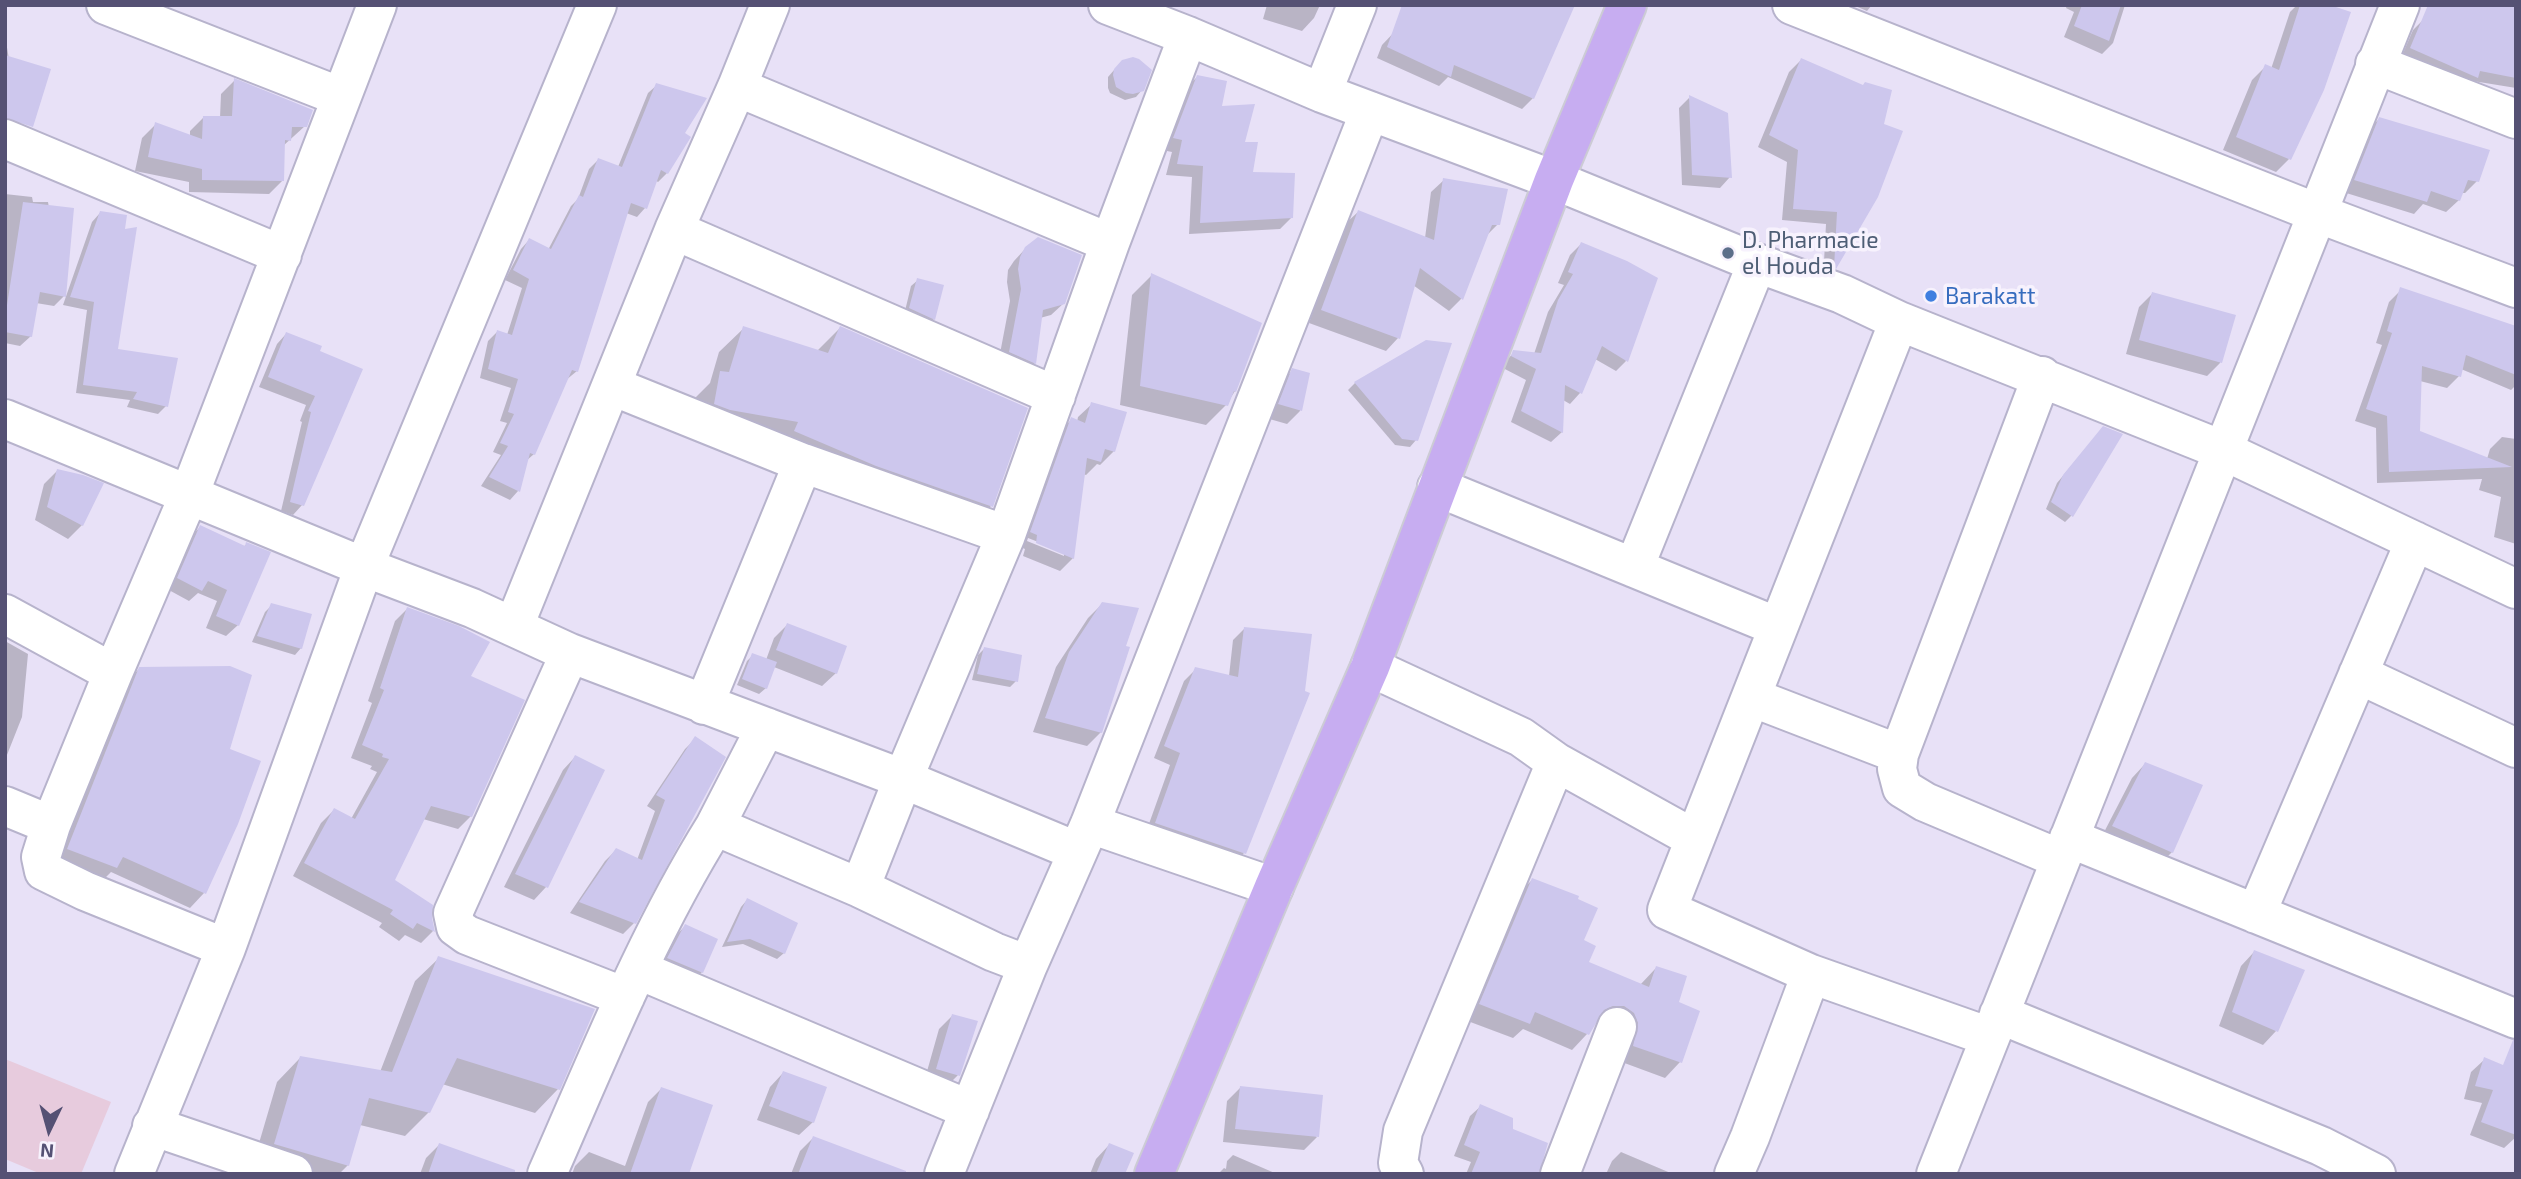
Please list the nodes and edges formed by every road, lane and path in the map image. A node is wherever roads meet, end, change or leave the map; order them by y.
1 (106, 5) edge
2 (377, 5) edge
3 (597, 5) edge
4 (770, 5) edge
5 (1108, 5) edge
6 (1357, 5) edge
7 (1627, 5) edge
8 (1792, 5) edge
9 (2392, 7) edge
10 (1188, 36) junction
11 (2375, 64) junction
12 (737, 88) junction
13 (1322, 93) junction
14 (341, 97) junction
15 (1370, 110) junction
16 (2516, 119) edge
17 (5, 139) edge
18 (1554, 180) junction
19 (2317, 213) junction
20 (674, 230) junction
21 (1110, 243) junction
22 (282, 255) junction
23 (1757, 263) junction
24 (2516, 288) edge
25 (1899, 321) junction
26 (2042, 376) junction
27 (612, 386) junction
28 (1056, 396) junction
29 (5, 419) edge
30 (2222, 450) junction
31 (803, 463) junction
32 (1437, 487) junction
33 (189, 495) junction
34 (1006, 535) junction
35 (2415, 541) junction
36 (364, 567) junction
37 (1633, 568) junction
38 (2516, 589) edge
39 (5, 614) edge
40 (514, 626) junction
41 (1778, 628) junction
42 (570, 653) junction
43 (1370, 667) junction
44 (113, 673) junction
45 (2358, 674) junction
46 (1751, 697) junction
47 (704, 705) junction
48 (766, 727) junction
49 (2516, 748) edge
50 (1899, 754) junction
51 (1556, 762) junction
52 (903, 779) junction
53 (5, 806) edge
54 (51, 825) junction
55 (715, 826) junction
56 (1083, 837) junction
57 (1693, 838) junction
58 (2065, 848) junction
59 (1274, 887) junction
60 (860, 888) junction
61 (2256, 914) junction
62 (226, 948) junction
63 (1028, 965) junction
64 (1811, 974) junction
65 (632, 983) junction
66 (2516, 1019) edge
67 (1995, 1025) junction
68 (1618, 1027) dead end
69 (970, 1110) junction
70 (152, 1126) junction
71 (134, 1174) edge
72 (293, 1174) edge
73 (547, 1174) edge
74 (944, 1174) edge
75 (1154, 1174) edge
76 (1404, 1174) edge
77 (1560, 1174) edge
78 (1734, 1174) edge
79 (1936, 1174) edge
80 (2376, 1174) edge

1 - 14 street
2 - 14 street
3 - 36 street
4 - 12 street
5 - 10 street
6 - 13 street
7 - 18 main road
8 - 19 street
9 - 11 street
10 - 13 street
10 - 21 street
11 - 16 street
11 - 19 street
12 - 20 street
12 - 21 street
13 - 15 street
14 - 22 street
15 - 18 street
15 - 56 street
17 - 22 street
18 - 23 street
18 - 32 main road
19 - 24 street
19 - 30 street
20 - 27 street
20 - 28 street
21 - 28 street
22 - 33 street
23 - 25 street
23 - 37 street
25 - 26 street
25 - 41 street
26 - 30 street
26 - 50 street
27 - 31 street
27 - 40 street
28 - 34 street
29 - 33 street
30 - 35 street
30 - 58 street
31 - 34 street
31 - 47 street
32 - 37 street
32 - 43 main road
33 - 36 street
33 - 44 street
34 - 52 street
35 - 38 street
35 - 45 street
36 - 40 street
36 - 62 street
37 - 41 street
39 - 44 street
40 - 42 street
41 - 46 street
42 - 47 street
42 - 65 street
43 - 51 street
43 - 59 main road
44 - 54 street
45 - 49 street
45 - 61 street
46 - 50 street
46 - 57 street
47 - 48 street
48 - 52 street
48 - 55 street
50 - 58 street
51 - 57 street
51 - 76 street
52 - 56 street
52 - 60 street
53 - 54 street
54 - 62 street
55 - 60 street
55 - 65 street
56 - 59 street
56 - 63 street
57 - 64 street
58 - 61 street
58 - 67 street
59 - 75 main road
60 - 63 street
61 - 66 street
62 - 70 street
63 - 69 street
64 - 67 street
64 - 78 street
65 - 69 street
65 - 73 street
67 - 79 street
67 - 80 street
68 - 77 street
69 - 74 street
70 - 71 street
70 - 72 street

